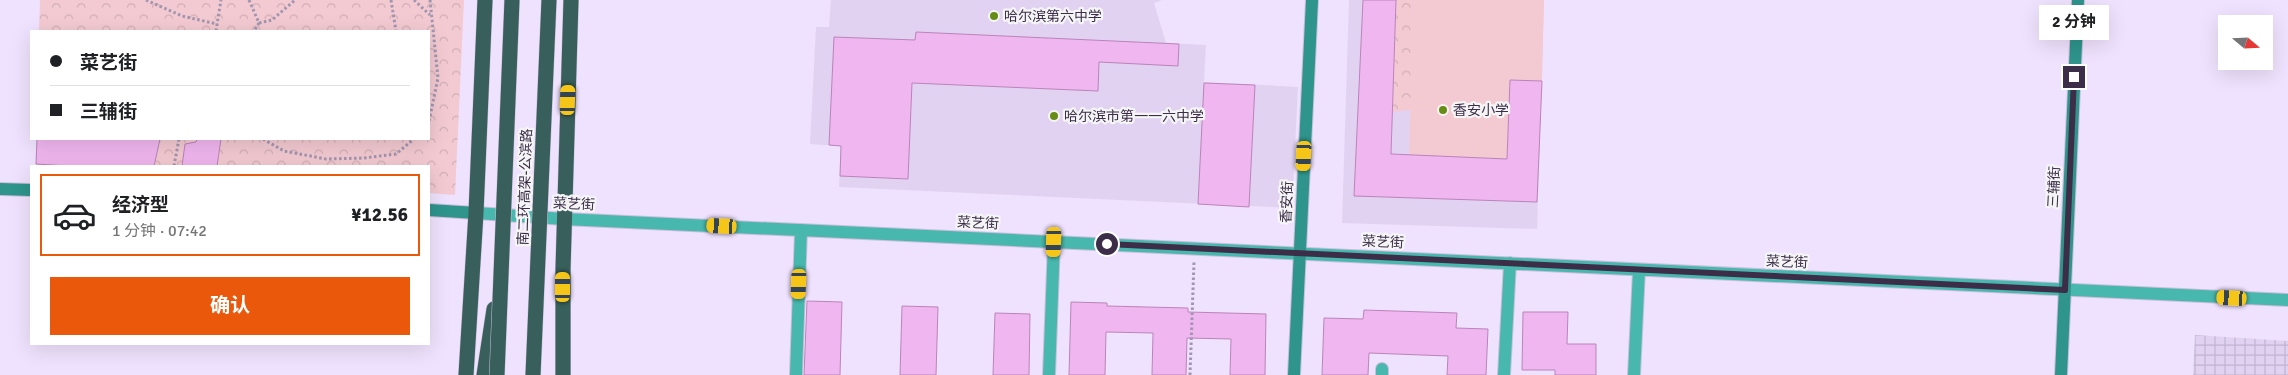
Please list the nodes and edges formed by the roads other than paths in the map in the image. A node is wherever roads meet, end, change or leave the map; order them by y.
1 (485, 0) edge
2 (512, 0) edge
3 (549, 0) edge
4 (571, 0) edge
5 (1312, 0) edge
6 (2078, 0) edge
7 (0, 189) edge
8 (30, 190) edge
9 (430, 210) edge
10 (476, 213) junction
11 (564, 219) junction
12 (801, 230) junction
13 (1054, 242) junction
14 (1300, 254) junction
15 (1510, 263) junction
16 (501, 268) junction
17 (1639, 270) junction
18 (2065, 290) junction
19 (2288, 300) edge
20 (466, 375) edge
21 (484, 375) edge
22 (497, 375) edge
23 (533, 375) edge
24 (563, 375) edge
25 (796, 375) edge
26 (1049, 375) edge
27 (1294, 375) edge
28 (1504, 375) edge
29 (1634, 375) edge
30 (2061, 375) edge

1 - 10 highway
2 - 16 highway, 南二环高架-公滨路, bridge
3 - 23 highway, 南二环高架-公滨路, bridge
4 - 11 highway
5 - 14 street, 香安街
6 - 18 street, 三辅街
7 - 8 street
9 - 10 street
10 - 11 street, 菜艺街
10 - 20 highway
11 - 12 street, 菜艺街
11 - 24 highway
12 - 13 street, 菜艺街
12 - 25 street
13 - 14 street, 菜艺街
13 - 26 street
14 - 15 street, 菜艺街
14 - 27 street, 香安街
15 - 17 street, 菜艺街
15 - 28 street
16 - 21 highway, bridge
16 - 22 highway, 南二环高架-公滨路, bridge
17 - 18 street, 菜艺街
17 - 29 street
18 - 19 street, 菜艺街
18 - 30 street, 三辅街

